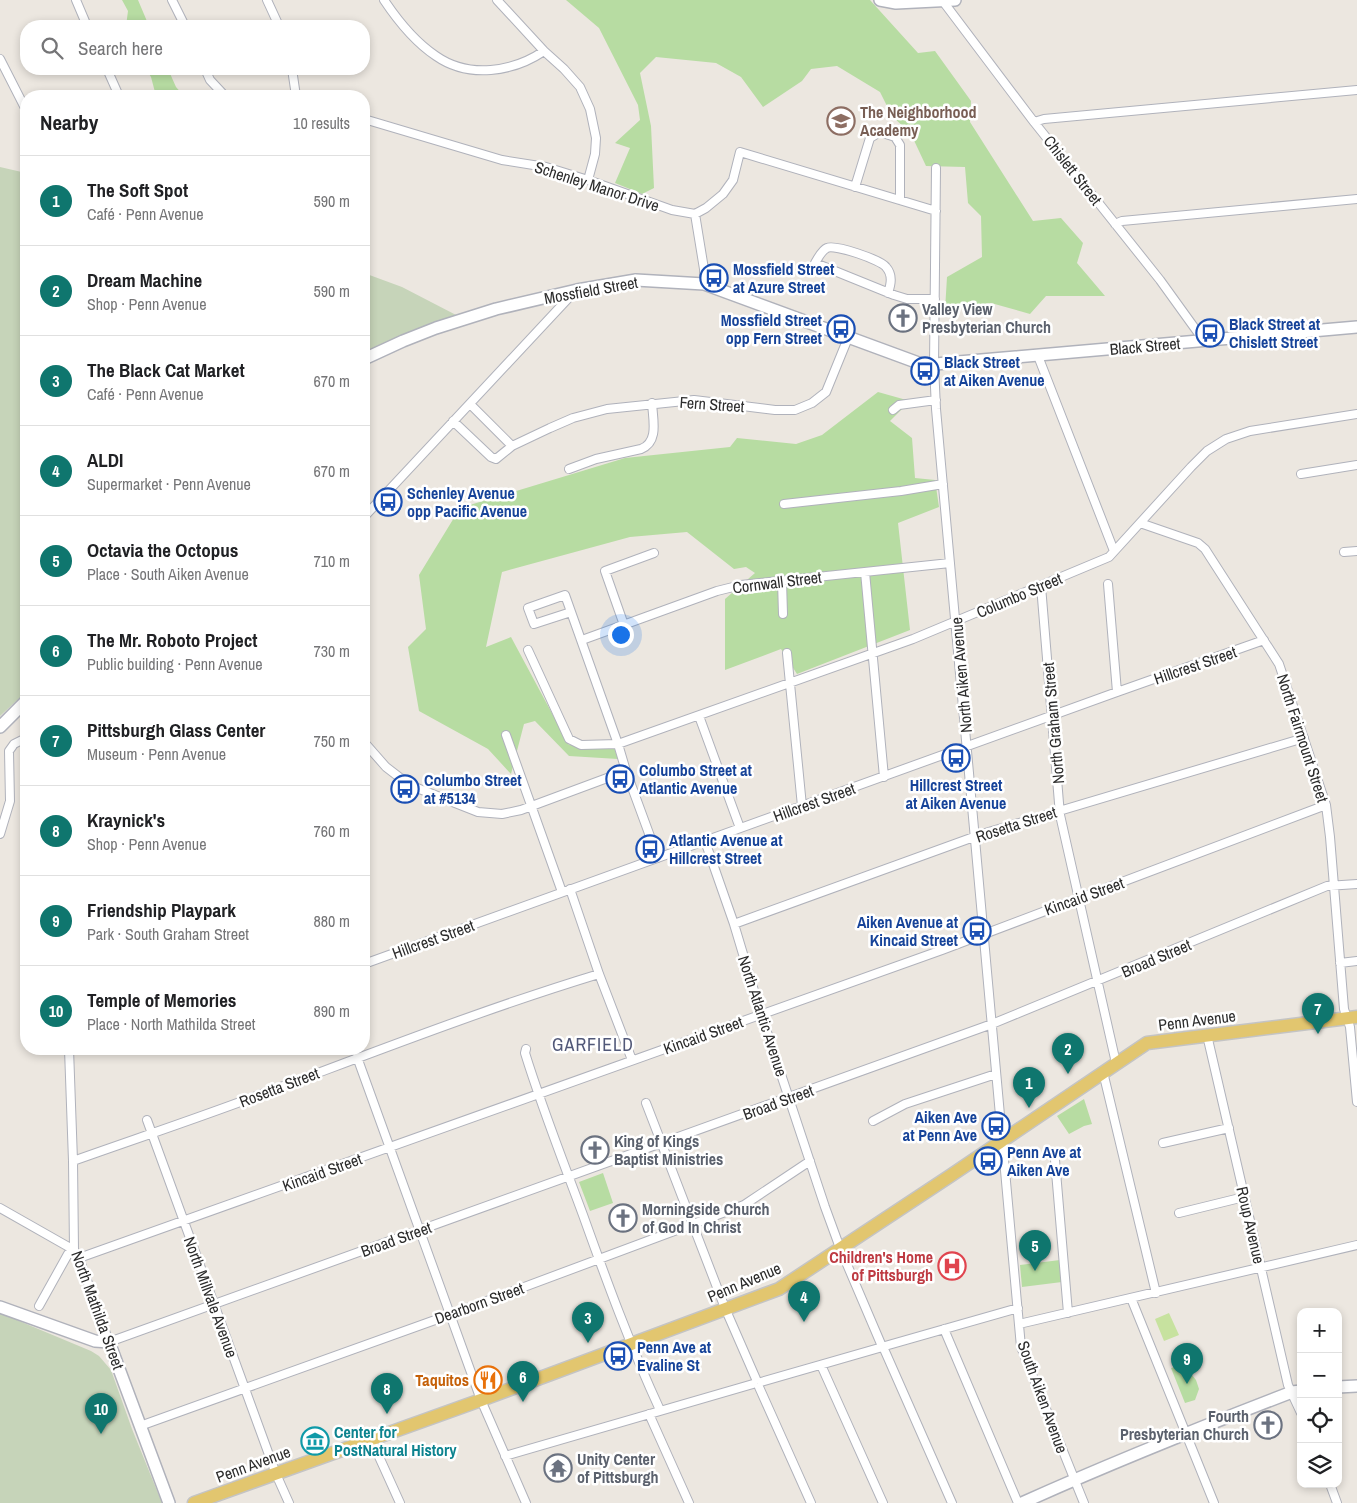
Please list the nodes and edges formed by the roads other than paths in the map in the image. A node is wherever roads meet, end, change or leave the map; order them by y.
1 (76, 0) edge
2 (172, 0) edge
3 (267, 0) edge
4 (384, 0) edge
5 (497, 0) edge
6 (880, 0) edge
7 (942, 0) edge
8 (955, 0) edge
9 (85, 20) edge
10 (182, 20) edge
11 (276, 20) edge
12 (544, 51) junction
13 (0, 59) edge
14 (110, 75) edge
15 (207, 75) edge
16 (293, 75) edge
17 (116, 90) edge
18 (219, 90) edge
19 (295, 90) edge
20 (1357, 90) edge
21 (20, 98) edge
22 (370, 121) edge
23 (1034, 122) junction
24 (936, 168) dead end
25 (588, 180) junction
26 (855, 187) junction
27 (1357, 199) edge
28 (900, 200) junction
29 (936, 211) junction
30 (695, 214) junction
31 (1115, 224) junction
32 (704, 284) junction
33 (577, 290) junction
34 (888, 293) junction
35 (935, 299) junction
36 (1357, 327) edge
37 (848, 338) junction
38 (1204, 341) junction
39 (370, 356) edge
40 (1038, 356) junction
41 (934, 365) junction
42 (936, 400) junction
43 (652, 403) junction
44 (470, 404) junction
45 (893, 410) dead end
46 (1357, 414) edge
47 (454, 421) junction
48 (512, 446) junction
49 (1357, 464) edge
50 (569, 469) dead end
51 (1301, 474) dead end
52 (944, 484) junction
53 (784, 504) dead end
54 (370, 511) edge
55 (1140, 523) junction
56 (1114, 551) junction
57 (1357, 551) edge
58 (1344, 552) dead end
59 (654, 553) dead end
60 (950, 562) junction
61 (865, 572) junction
62 (782, 581) junction
63 (1108, 584) dead end
64 (1041, 586) junction
65 (571, 612) junction
66 (783, 614) dead end
67 (956, 622) junction
68 (624, 624) junction
69 (582, 640) junction
70 (1264, 640) junction
71 (528, 650) dead end
72 (872, 652) junction
73 (787, 653) dead end
74 (790, 682) junction
75 (1117, 692) junction
76 (20, 707) edge
77 (699, 716) junction
78 (1052, 716) junction
79 (0, 727) edge
80 (506, 735) dead end
81 (1304, 738) junction
82 (20, 741) edge
83 (618, 744) junction
84 (967, 747) junction
85 (370, 749) edge
86 (626, 771) junction
87 (884, 777) junction
88 (1326, 805) junction
89 (532, 806) junction
90 (802, 806) junction
91 (1060, 810) junction
92 (740, 828) junction
93 (0, 834) edge
94 (976, 837) junction
95 (705, 841) junction
96 (658, 858) junction
97 (1357, 884) edge
98 (1334, 886) junction
99 (566, 890) junction
100 (1078, 898) junction
101 (734, 924) junction
102 (984, 934) junction
103 (1357, 961) edge
104 (370, 962) edge
105 (1340, 963) junction
106 (599, 974) junction
107 (1097, 982) junction
108 (761, 1014) junction
109 (1352, 1018) edge
110 (992, 1024) junction
111 (1207, 1035) junction
112 (526, 1049) dead end
113 (370, 1052) edge
114 (69, 1055) edge
115 (363, 1055) edge
116 (357, 1057) junction
117 (632, 1060) junction
118 (1116, 1063) junction
119 (1103, 1072) junction
120 (996, 1074) junction
121 (538, 1095) junction
122 (789, 1098) junction
123 (1357, 1102) edge
124 (646, 1103) dead end
125 (147, 1120) dead end
126 (873, 1121) dead end
127 (1228, 1128) junction
128 (151, 1133) junction
129 (1003, 1139) junction
130 (662, 1143) junction
131 (1163, 1143) dead end
132 (390, 1148) junction
133 (73, 1160) junction
134 (1055, 1160) dead end
135 (810, 1161) junction
136 (568, 1177) junction
137 (1244, 1197) junction
138 (0, 1208) edge
139 (1179, 1213) dead end
140 (183, 1222) junction
141 (693, 1223) junction
142 (420, 1230) junction
143 (1357, 1245) edge
144 (840, 1248) junction
145 (74, 1250) junction
146 (79, 1258) junction
147 (598, 1259) junction
148 (1260, 1268) junction
149 (1156, 1292) junction
150 (1131, 1298) junction
151 (214, 1304) junction
152 (39, 1306) dead end
153 (0, 1307) edge
154 (725, 1308) junction
155 (1018, 1308) junction
156 (1068, 1313) junction
157 (449, 1315) junction
158 (1019, 1324) junction
159 (944, 1329) junction
160 (109, 1342) junction
161 (630, 1344) junction
162 (882, 1347) junction
163 (821, 1365) junction
164 (757, 1383) junction
165 (1357, 1386) edge
166 (1342, 1387) edge
167 (244, 1388) junction
168 (1296, 1391) edge
169 (481, 1400) junction
170 (660, 1410) junction
171 (650, 1414) junction
172 (140, 1426) junction
173 (1186, 1434) junction
174 (372, 1439) junction
175 (505, 1456) junction
176 (276, 1474) junction
177 (1075, 1479) junction
178 (1331, 1488) edge
179 (169, 1503) edge
180 (194, 1503) edge
181 (289, 1503) edge
182 (400, 1503) edge
183 (526, 1503) edge
184 (690, 1503) edge
185 (811, 1503) edge
186 (883, 1503) edge
187 (952, 1503) edge
188 (1018, 1503) edge
189 (1022, 1503) edge
190 (1084, 1503) edge
191 (1214, 1503) edge
192 (1337, 1503) edge

1 - 9 street
2 - 10 street
3 - 11 street
4 - 12 street
5 - 12 street
6 - 7 street
7 - 8 street
7 - 23 street, Chislett Street
12 - 25 street
13 - 21 street
14 - 17 street
15 - 18 street
16 - 19 street
20 - 23 street
22 - 25 street, Schenley Manor Drive
23 - 31 street, Chislett Street
24 - 29 street, North Aiken Avenue
25 - 30 street, Schenley Manor Drive
26 - 28 street
26 - 28 street
26 - 30 street
27 - 31 street
28 - 29 street
29 - 35 street, North Aiken Avenue
30 - 32 street
31 - 38 street, Chislett Street
32 - 33 street, Mossfield Street
32 - 37 street, Mossfield Street
33 - 39 street, Mossfield Street
33 - 44 street
34 - 34 street
34 - 35 street
35 - 41 street, North Aiken Avenue
36 - 38 street, Black Street
37 - 41 street, Mossfield Street
37 - 43 street, Fern Street
38 - 40 street, Black Street
40 - 41 street, Black Street
40 - 56 street
41 - 42 street, North Aiken Avenue
42 - 45 street
42 - 52 street, North Aiken Avenue
43 - 48 street, Fern Street
43 - 50 street
44 - 47 street
44 - 48 street
46 - 55 street, Columbo Street
47 - 48 street, Fern Street
47 - 54 street
49 - 51 street
52 - 53 street
52 - 60 street, North Aiken Avenue
55 - 56 street, Columbo Street
55 - 70 street, North Fairmount Street
56 - 64 street, Columbo Street
57 - 58 street
59 - 68 street
60 - 61 street, Cornwall Street
60 - 67 street, North Aiken Avenue
61 - 62 street, Cornwall Street
61 - 72 street
62 - 66 street
62 - 68 street, Cornwall Street
63 - 75 street
64 - 67 street, Columbo Street
64 - 78 street, North Graham Street
65 - 65 street
65 - 69 street
67 - 72 street, Columbo Street
67 - 84 street, North Aiken Avenue
68 - 69 street, Cornwall Street
69 - 83 street
70 - 75 street, Hillcrest Street
70 - 81 street, North Fairmount Street
71 - 83 street, Columbo Street
72 - 74 street, Columbo Street
72 - 87 street
73 - 74 street
74 - 77 street, Columbo Street
74 - 90 street
75 - 78 street, Hillcrest Street
76 - 79 street
77 - 83 street, Columbo Street
77 - 92 street
78 - 84 street, Hillcrest Street
78 - 91 street, North Graham Street
80 - 89 street
81 - 88 street, North Fairmount Street
81 - 91 street, Rosetta Street
82 - 93 street
83 - 86 street
84 - 87 street, Hillcrest Street
84 - 94 street, North Aiken Avenue
85 - 89 street
86 - 89 street
86 - 96 street
87 - 90 street, Hillcrest Street
88 - 98 street, North Fairmount Street
88 - 100 street, Kincaid Street
89 - 99 street
90 - 92 street, Hillcrest Street
91 - 94 street, Rosetta Street
91 - 100 street, North Graham Street
92 - 95 street, Hillcrest Street
94 - 101 street, Rosetta Street
94 - 102 street, North Aiken Avenue
95 - 96 street, Hillcrest Street
95 - 101 street, North Atlantic Avenue
96 - 99 street, Hillcrest Street
97 - 98 street, Broad Street
98 - 105 street, North Fairmount Street
98 - 107 street, Broad Street
99 - 104 street, Hillcrest Street
99 - 106 street
100 - 102 street, Kincaid Street
100 - 107 street, North Graham Street
101 - 108 street, North Atlantic Avenue
102 - 108 street, Kincaid Street
102 - 110 street, North Aiken Avenue
103 - 105 street
105 - 109 street, North Fairmount Street
106 - 113 street, Rosetta Street
106 - 117 street
107 - 110 street, Broad Street
107 - 118 street, North Graham Street
108 - 117 street, Kincaid Street
108 - 122 street, North Atlantic Avenue
109 - 111 main road, Penn Avenue
109 - 123 street, North Fairmount Street
110 - 120 street, North Aiken Avenue
110 - 122 street, Broad Street
111 - 118 main road, Penn Avenue
111 - 127 street, Roup Avenue
112 - 121 street
114 - 133 street, North Mathilda Street
115 - 116 street, Rosetta Street
116 - 128 street, Rosetta Street
116 - 132 street
117 - 121 street, Kincaid Street
118 - 119 main road, Penn Avenue
119 - 129 main road, Penn Avenue
119 - 149 street
120 - 126 street
120 - 129 street, North Aiken Avenue
121 - 132 street, Kincaid Street
121 - 136 street
122 - 130 street, Broad Street
122 - 135 street, North Atlantic Avenue
124 - 130 street
125 - 128 street, North Millvale Avenue
127 - 131 street
127 - 137 street, Roup Avenue
128 - 133 street, Rosetta Street
128 - 140 street, North Millvale Avenue
129 - 144 main road, Penn Avenue
129 - 155 street, South Aiken Avenue
130 - 136 street, Broad Street
130 - 141 street
132 - 140 street, Kincaid Street
132 - 142 street
133 - 145 street, North Mathilda Street
134 - 156 street
135 - 141 street, Dearborn Street
135 - 144 street, North Atlantic Avenue
136 - 142 street, Broad Street
136 - 147 street
137 - 139 street
137 - 148 street, Roup Avenue
138 - 145 street
140 - 146 street, Kincaid Street
140 - 151 street, North Millvale Avenue
141 - 147 street, Dearborn Street
141 - 154 street
142 - 151 street, Broad Street
142 - 157 street
143 - 148 street
144 - 154 main road, Penn Avenue
144 - 162 street, North Atlantic Avenue
145 - 146 street, North Mathilda Street
145 - 152 street
146 - 160 street, North Mathilda Street
147 - 157 street, Dearborn Street
147 - 161 street
148 - 149 street
148 - 168 street, Roup Avenue
149 - 150 street
150 - 156 street
150 - 173 street
151 - 160 street, Broad Street
151 - 167 street, North Millvale Avenue
153 - 160 street
154 - 161 main road, Penn Avenue
154 - 164 street
155 - 158 street, South Aiken Avenue
155 - 159 street
156 - 158 street
157 - 167 street, Dearborn Street
157 - 169 street
158 - 177 street, South Aiken Avenue
159 - 162 street
159 - 188 street
160 - 172 street, North Mathilda Street
161 - 169 main road, Penn Avenue
161 - 170 street
162 - 163 street
162 - 187 street, North Atlantic Avenue
163 - 164 street
163 - 186 street
164 - 170 street
164 - 185 street
165 - 166 street
167 - 172 street, Dearborn Street
167 - 176 street, North Millvale Avenue
168 - 173 street
169 - 174 main road, Penn Avenue
169 - 175 street
170 - 171 street
171 - 175 street
171 - 184 street
172 - 179 street, North Mathilda Street
173 - 177 street
173 - 191 street
174 - 176 main road, Penn Avenue
174 - 182 street
175 - 183 street
176 - 180 main road, Penn Avenue
176 - 181 street, North Millvale Avenue
177 - 189 street
177 - 190 street, South Aiken Avenue
178 - 192 street

